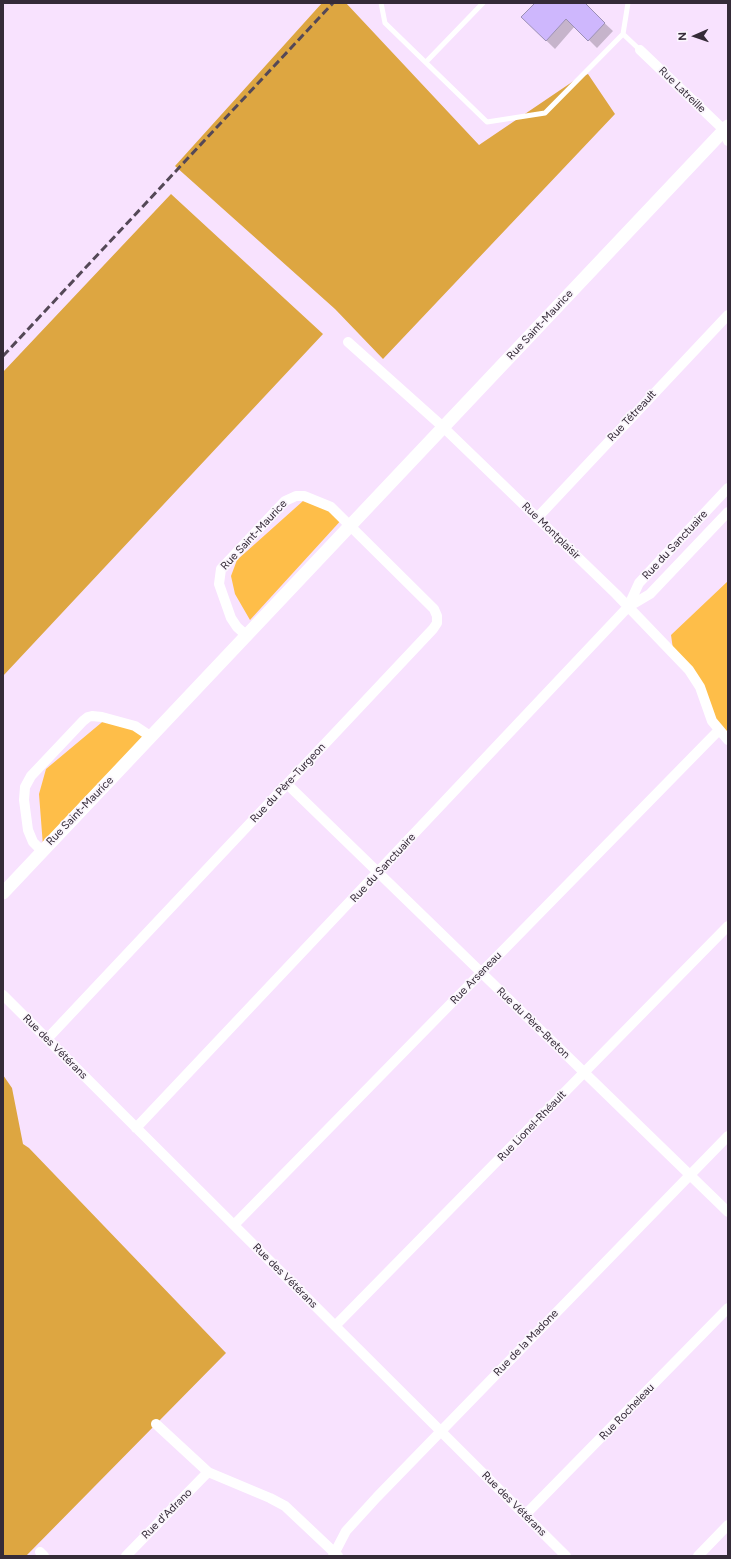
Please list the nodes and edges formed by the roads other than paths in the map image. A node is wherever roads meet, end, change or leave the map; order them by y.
1 (381, 3) edge
2 (483, 3) edge
3 (628, 3) edge
4 (623, 34) junction
5 (640, 50) joint
6 (426, 62) junction
7 (727, 132) edge
8 (728, 315) edge
9 (348, 342) dead end
10 (443, 427) junction
11 (728, 488) edge
12 (728, 512) edge
13 (537, 518) junction
14 (351, 525) junction
15 (628, 607) junction
16 (247, 636) junction
17 (719, 730) junction
18 (150, 736) junction
19 (728, 740) edge
20 (287, 784) junction
21 (42, 851) junction
22 (378, 872) junction
23 (3, 893) edge
24 (728, 926) edge
25 (481, 972) junction
26 (3, 995) edge
27 (47, 1039) junction
28 (585, 1072) junction
29 (136, 1128) junction
30 (728, 1136) edge
31 (690, 1175) junction
32 (728, 1212) edge
33 (234, 1225) junction
34 (728, 1308) edge
35 (335, 1326) junction
36 (156, 1424) dead end
37 (441, 1431) junction
38 (208, 1472) junction
39 (525, 1515) junction
40 (728, 1525) edge
41 (335, 1555) edge
42 (126, 1556) edge
43 (566, 1556) edge
44 (698, 1556) edge

1 - 6 lane
2 - 6 lane
3 - 4 lane
4 - 5 lane
4 - 6 lane
5 - 7 street, Rue Latreille
7 - 10 street, Rue Saint-Maurice
8 - 13 street, Rue Tétreault
9 - 10 street, Rue Montplaisir
10 - 13 street, Rue Montplaisir
10 - 14 street, Rue Saint-Maurice
11 - 15 street, Rue du Sanctuaire
12 - 15 street, Rue du Sanctuaire
13 - 15 street, Rue Montplaisir
14 - 16 street, Rue Saint-Maurice
14 - 16 street, Rue Saint-Maurice
14 - 20 street, Rue du Père-Turgeon
15 - 17 street, Rue Montplaisir
15 - 22 street, Rue du Sanctuaire
16 - 18 street, Rue Saint-Maurice
17 - 19 street, Rue Montplaisir
17 - 25 street, Rue Arseneau
18 - 21 street, Rue Saint-Maurice
18 - 21 street, Rue Saint-Maurice
20 - 22 street, Rue du Père-Breton
20 - 27 street, Rue du Père-Turgeon
21 - 23 street, Rue Saint-Maurice
22 - 25 street, Rue du Père-Breton
22 - 29 street, Rue du Sanctuaire
24 - 28 street, Rue Lionel-Rhéault
25 - 28 street, Rue du Père-Breton
25 - 33 street, Rue Arseneau
26 - 27 street, Rue des Vétérans
27 - 29 street, Rue des Vétérans
28 - 31 street, Rue du Père-Breton
28 - 35 street, Rue Lionel-Rhéault
29 - 33 street, Rue des Vétérans
30 - 31 street, Rue de la Madone
31 - 32 street, Rue du Père-Breton
31 - 37 street, Rue de la Madone
33 - 35 street, Rue des Vétérans
34 - 39 street, Rue Rocheleau
35 - 37 street, Rue des Vétérans
36 - 38 street
37 - 39 street, Rue des Vétérans
37 - 41 street, Rue de la Madone
38 - 41 street
38 - 42 street, Rue d'Adrano
39 - 43 street, Rue des Vétérans
40 - 44 street

